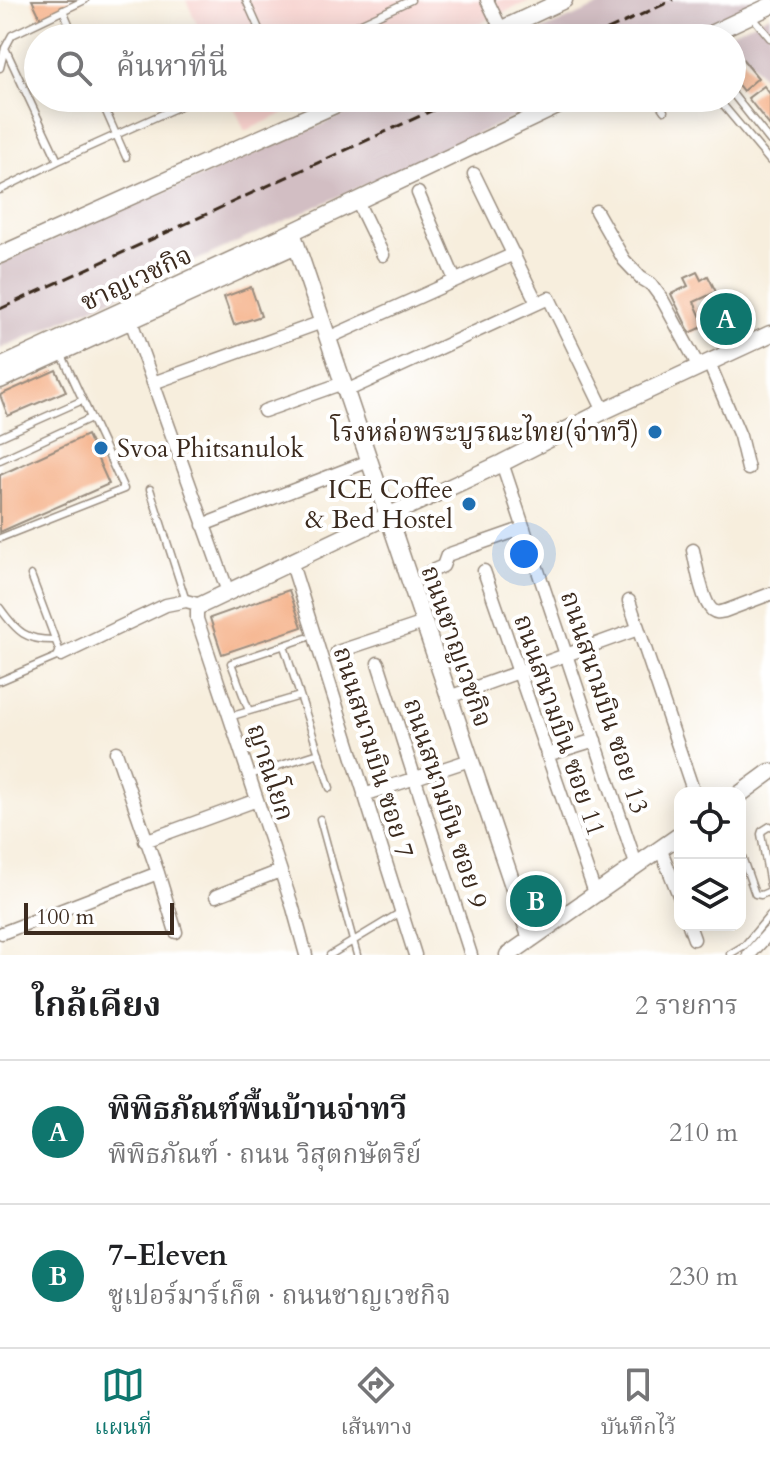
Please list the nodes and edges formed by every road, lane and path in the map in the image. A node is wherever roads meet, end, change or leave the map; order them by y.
1 (85, 0) edge
2 (246, 0) edge
3 (411, 0) edge
4 (487, 0) edge
5 (564, 0) edge
6 (770, 6) edge
7 (63, 10) junction
8 (751, 15) junction
9 (34, 24) edge
10 (69, 24) edge
11 (257, 24) edge
12 (359, 24) edge
13 (499, 24) edge
14 (512, 24) edge
15 (732, 24) edge
16 (24, 29) edge
17 (770, 38) edge
18 (5, 48) junction
19 (0, 68) edge
20 (24, 89) edge
21 (746, 110) edge
22 (35, 112) edge
23 (106, 112) edge
24 (168, 112) edge
25 (319, 112) edge
26 (545, 112) edge
27 (729, 112) edge
28 (734, 112) edge
29 (731, 115) junction
30 (116, 136) junction
31 (770, 141) edge
32 (126, 157) dead end
33 (58, 161) junction
34 (770, 161) edge
35 (474, 174) dead end
36 (0, 190) edge
37 (418, 193) dead end
38 (357, 201) junction
39 (596, 211) dead end
40 (294, 238) junction
41 (514, 254) junction
42 (0, 255) edge
43 (383, 255) dead end
44 (455, 280) junction
45 (537, 303) junction
46 (131, 321) junction
47 (325, 330) junction
48 (770, 334) edge
49 (61, 353) junction
50 (704, 365) junction
51 (0, 367) edge
52 (0, 380) edge
53 (153, 383) junction
54 (344, 387) junction
55 (83, 400) junction
56 (264, 411) dead end
57 (604, 411) junction
58 (91, 418) junction
59 (0, 437) edge
60 (0, 460) edge
61 (369, 461) junction
62 (502, 463) junction
63 (748, 469) dead end
64 (150, 489) dead end
65 (388, 516) junction
66 (203, 525) junction
67 (524, 528) junction
68 (0, 538) edge
69 (693, 550) dead end
70 (291, 561) junction
71 (484, 571) dead end
72 (425, 574) dead end
73 (31, 575) dead end
74 (228, 592) junction
75 (770, 594) edge
76 (629, 601) dead end
77 (194, 603) junction
78 (0, 608) edge
79 (424, 623) junction
80 (638, 629) junction
81 (306, 638) dead end
82 (56, 640) junction
83 (284, 646) junction
84 (337, 652) dead end
85 (61, 655) junction
86 (566, 655) junction
87 (378, 663) dead end
88 (519, 672) junction
89 (0, 681) edge
90 (300, 696) junction
91 (449, 697) junction
92 (249, 711) junction
93 (229, 717) junction
94 (595, 740) junction
95 (116, 752) dead end
96 (319, 753) junction
97 (547, 755) junction
98 (470, 760) junction
99 (770, 772) edge
100 (249, 775) junction
101 (414, 779) junction
102 (692, 787) edge
103 (330, 788) dead end
104 (746, 790) edge
105 (364, 795) junction
106 (257, 800) junction
107 (320, 819) dead end
108 (770, 826) edge
109 (674, 839) edge
110 (145, 841) junction
111 (660, 848) junction
112 (743, 859) edge
113 (636, 864) junction
114 (280, 871) junction
115 (158, 873) junction
116 (674, 883) edge
117 (770, 885) edge
118 (770, 891) edge
119 (595, 893) junction
120 (216, 896) dead end
121 (401, 912) junction
122 (770, 915) edge
123 (691, 931) edge
124 (176, 932) dead end
125 (770, 932) edge
126 (2, 933) edge
127 (531, 939) junction
128 (694, 939) dead end
129 (353, 941) junction
130 (730, 954) edge
131 (306, 955) edge
132 (330, 955) edge
133 (357, 955) edge
134 (415, 955) edge
135 (471, 955) edge
136 (508, 955) edge
137 (749, 955) edge

1 - 7 lane
2 - 11 lane
3 - 12 lane
4 - 13 street
5 - 14 street
6 - 8 street
7 - 9 lane
7 - 10 lane
8 - 15 street
8 - 17 lane
16 - 18 lane
18 - 19 lane
18 - 20 lane
21 - 31 lane
22 - 33 lane
23 - 30 lane
24 - 30 lane
25 - 42 street
26 - 38 street
27 - 29 lane
28 - 29 lane
29 - 34 lane
30 - 32 lane
30 - 33 lane
33 - 36 lane
35 - 41 street
37 - 44 street
38 - 40 street
38 - 43 street
39 - 50 street
40 - 46 street
40 - 47 street, ถนนชาญเวชกิจ
40 - 51 street, ชาญเวชกิจ
41 - 44 street
41 - 45 street
44 - 47 street
45 - 54 street
45 - 57 street
46 - 49 street
46 - 53 street
47 - 53 street
47 - 54 street, ถนนชาญเวชกิจ
48 - 50 street
49 - 52 street
49 - 55 lane
50 - 57 street
50 - 63 street
53 - 66 street
54 - 56 street
54 - 61 street, ถนนชาญเวชกิจ
55 - 58 lane
55 - 59 lane
57 - 62 street
58 - 60 lane
58 - 68 lane
61 - 65 street, ถนนชาญเวชกิจ
61 - 66 street
62 - 65 street
62 - 67 street, ถนนสนามบิน ซอย 13
64 - 77 lane
65 - 70 street
65 - 79 street, ถนนชาญเวชกิจ
66 - 74 street
67 - 72 street
67 - 86 street, ถนนสนามบิน ซอย 13
69 - 75 street
70 - 74 street
70 - 105 street, ถนนสนามบิน ซอย 7
71 - 88 street, ถนนสนามบิน ซอย 11
73 - 82 lane
74 - 77 street
76 - 80 street
77 - 85 street
77 - 93 street, ญาณโยก
78 - 82 lane
79 - 84 street
79 - 91 street, ถนนชาญเวชกิจ
80 - 86 street
80 - 102 street
81 - 83 lane
82 - 85 lane
83 - 90 lane
83 - 92 lane
85 - 89 lane
86 - 88 street
86 - 94 street, ถนนสนามบิน ซอย 13
87 - 101 street, ถนนสนามบิน ซอย 9
88 - 91 street
88 - 97 street, ถนนสนามบิน ซอย 11
90 - 92 lane
90 - 96 lane
91 - 98 street, ถนนชาญเวชกิจ
92 - 93 lane
93 - 100 street, ญาณโยก
94 - 97 street
94 - 113 street, ถนนสนามบิน ซอย 13
95 - 110 street
96 - 100 lane
96 - 103 lane
97 - 119 street, ถนนสนามบิน ซอย 11
98 - 101 street
98 - 127 street, ถนนชาญเวชกิจ
99 - 104 street
100 - 106 street, ญาณโยก
101 - 105 street
101 - 135 street, ถนนสนามบิน ซอย 9
105 - 121 street, ถนนสนามบิน ซอย 7
106 - 110 street
106 - 114 street, ญาณโยก
107 - 129 lane
108 - 117 lane
109 - 111 street
110 - 115 street
111 - 113 street
111 - 116 street
112 - 118 lane
113 - 119 street
114 - 120 street
114 - 131 street, ญาณโยก
115 - 124 street
115 - 126 street
119 - 127 street
121 - 129 lane
121 - 134 street, ถนนสนามบิน ซอย 7
122 - 130 lane
123 - 128 street
125 - 137 street
127 - 136 street
129 - 132 lane
129 - 133 lane

